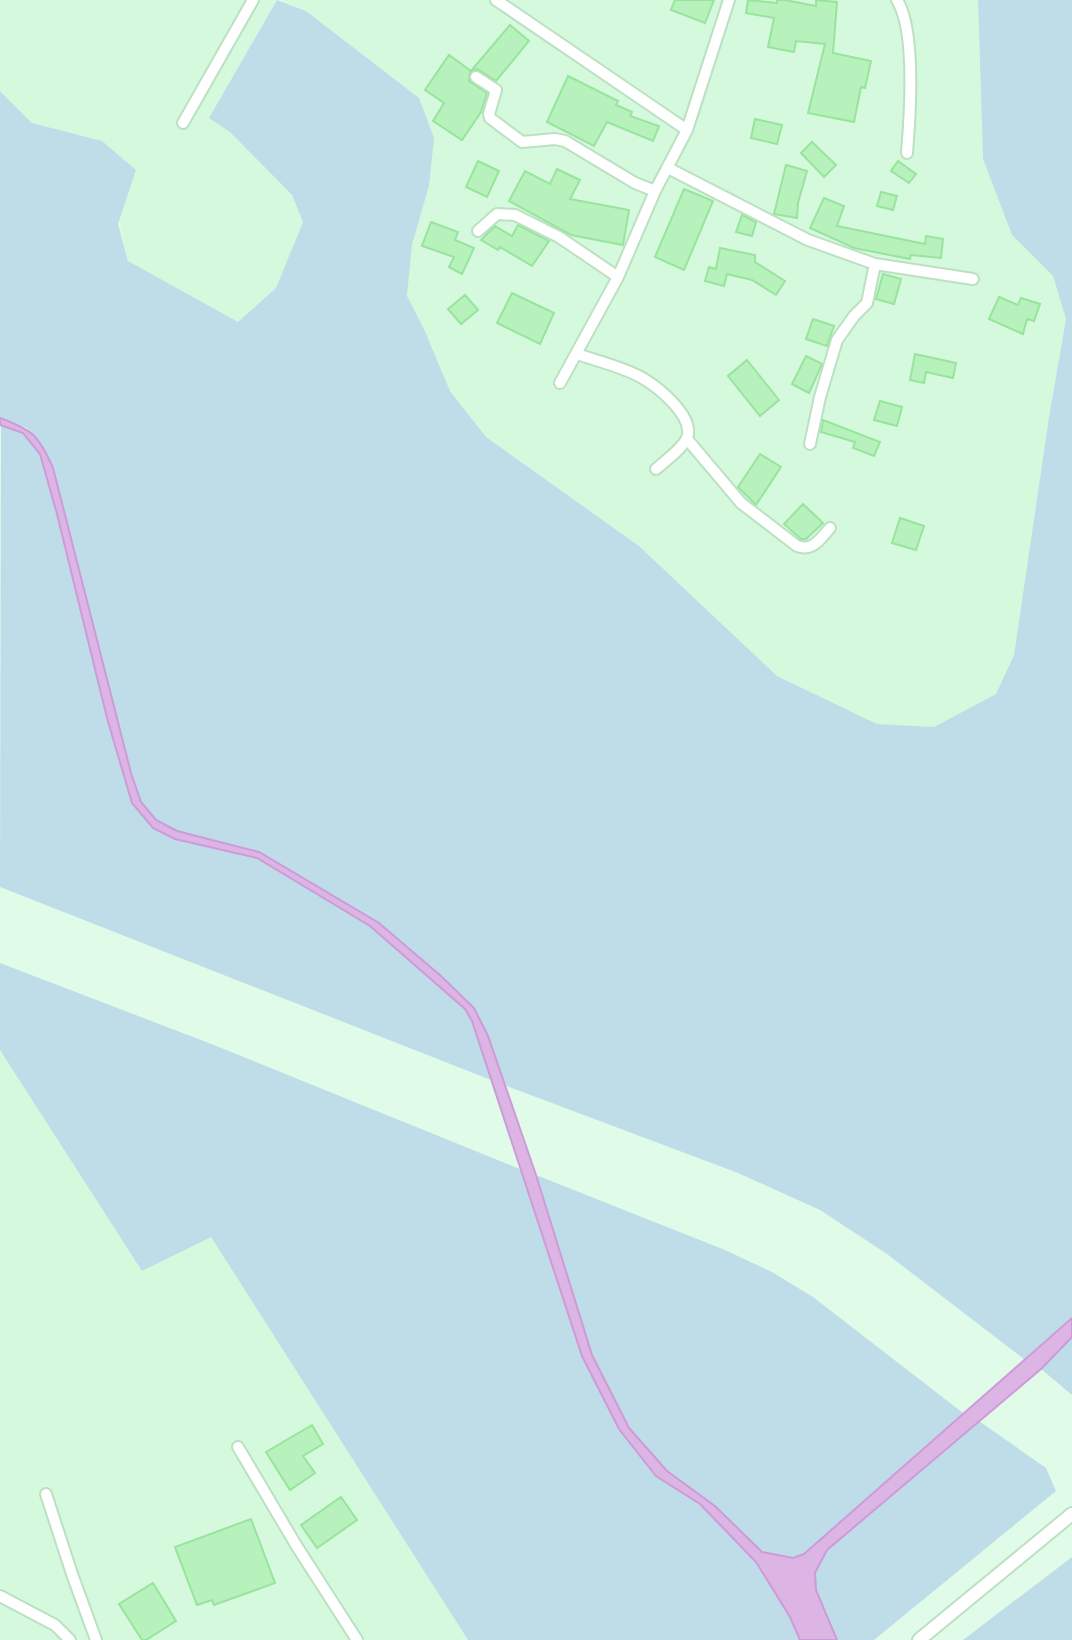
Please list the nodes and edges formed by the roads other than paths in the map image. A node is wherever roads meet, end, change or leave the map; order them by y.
1 (253, 0) edge
2 (496, 0) edge
3 (729, 0) edge
4 (897, 0) edge
5 (476, 77) dead end
6 (183, 123) dead end
7 (687, 130) junction
8 (907, 153) dead end
9 (668, 168) junction
10 (655, 191) junction
11 (478, 231) dead end
12 (875, 264) junction
13 (618, 277) junction
14 (973, 279) dead end
15 (577, 354) junction
16 (560, 383) dead end
17 (687, 439) junction
18 (810, 444) dead end
19 (656, 469) dead end
20 (830, 528) dead end
21 (238, 1447) dead end
22 (46, 1493) dead end
23 (1072, 1514) edge
24 (0, 1596) edge
25 (70, 1640) edge
26 (96, 1640) edge
27 (357, 1640) edge
28 (919, 1640) edge

1 - 6 street
2 - 7 street
3 - 7 street
4 - 8 street
5 - 10 street
7 - 9 street
9 - 10 street
9 - 12 street
10 - 13 street
11 - 13 street
12 - 14 street
12 - 18 street
13 - 15 street
15 - 16 street
15 - 17 street
17 - 19 street
17 - 20 street
21 - 27 street
22 - 26 street
23 - 28 street
24 - 25 street

